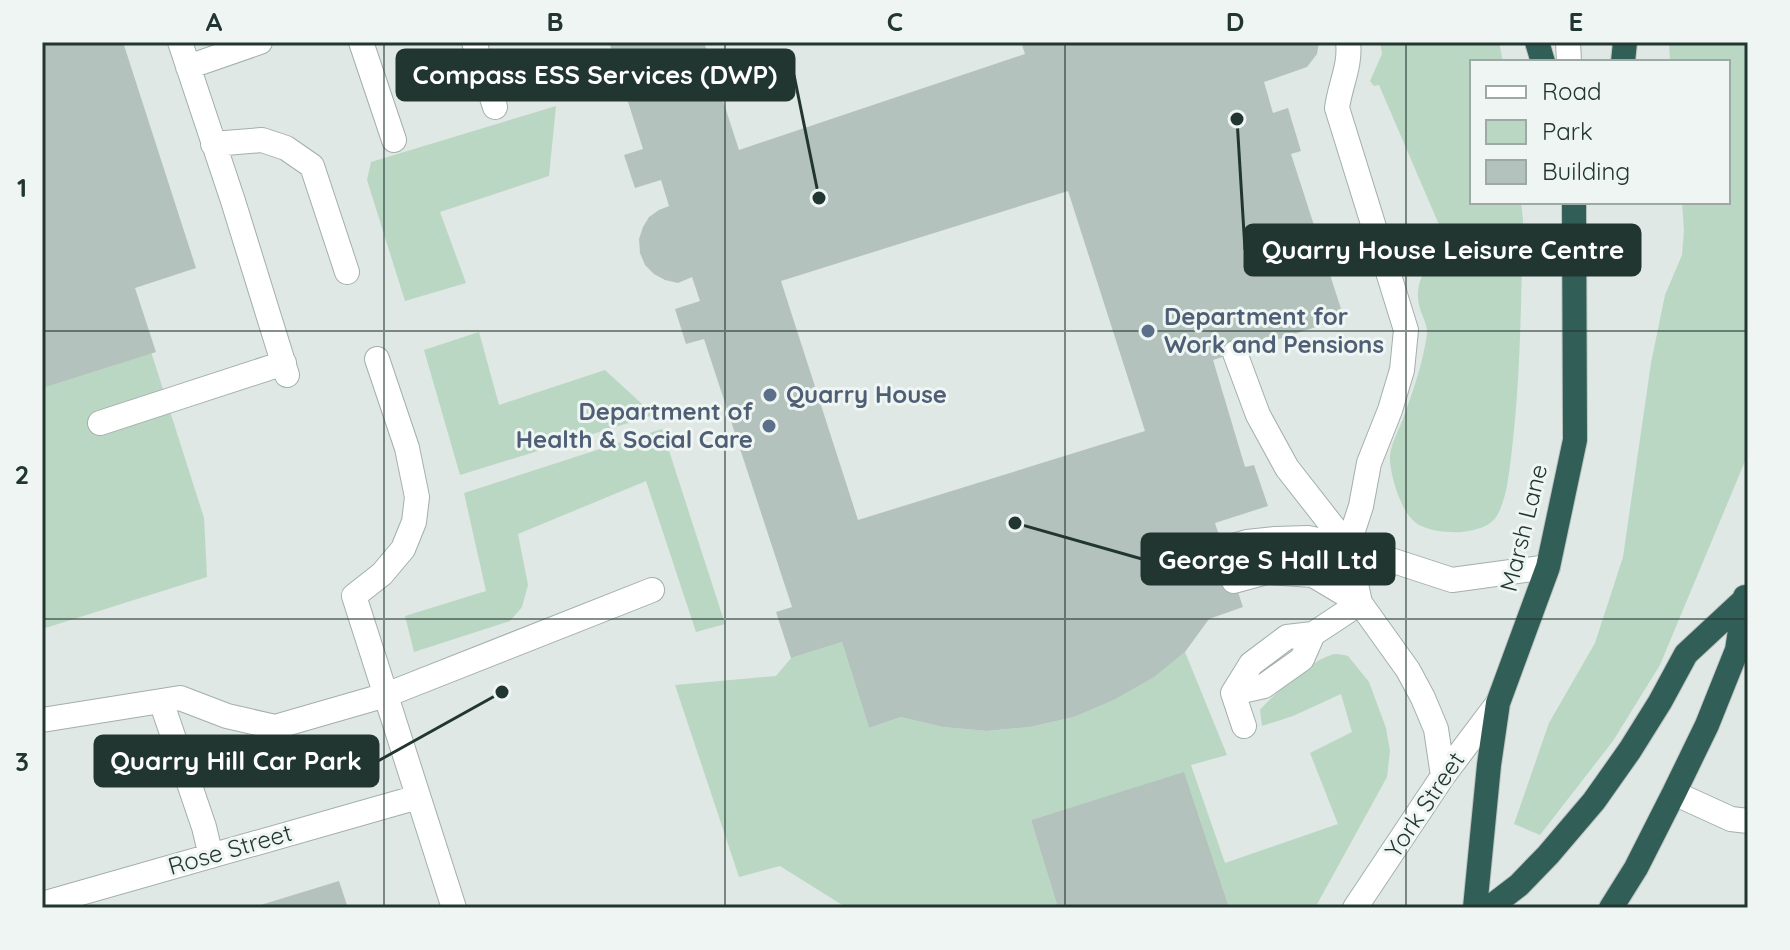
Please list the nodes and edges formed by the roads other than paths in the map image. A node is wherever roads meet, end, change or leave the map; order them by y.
1 (180, 42) edge
2 (361, 42) edge
3 (474, 42) edge
4 (1348, 42) edge
5 (248, 44) edge
6 (188, 67) junction
7 (495, 107) dead end
8 (394, 140) dead end
9 (213, 144) junction
10 (1574, 204) edge
11 (347, 272) dead end
12 (1235, 353) dead end
13 (377, 359) dead end
14 (100, 423) dead end
15 (1348, 546) junction
16 (1223, 549) dead end
17 (1548, 567) junction
18 (1234, 581) dead end
19 (652, 590) dead end
20 (1746, 595) edge
21 (1360, 603) junction
22 (386, 695) junction
23 (161, 701) junction
24 (1498, 703) junction
25 (42, 720) edge
26 (1244, 726) dead end
27 (1443, 776) junction
28 (1674, 793) junction
29 (418, 797) junction
30 (1748, 821) edge
31 (211, 856) junction
32 (42, 904) edge
33 (454, 908) edge
34 (1355, 908) edge
35 (1475, 908) edge
36 (1489, 908) edge
37 (1611, 908) edge

1 - 6 street
2 - 8 street
3 - 7 street
4 - 15 street
5 - 6 street
6 - 9 street
9 - 11 street
9 - 14 street
10 - 17 highway, Marsh Lane
12 - 15 street
13 - 22 street
15 - 16 street
15 - 17 street
15 - 21 street
17 - 24 highway, Marsh Lane
18 - 21 street
19 - 22 street
20 - 28 highway
20 - 36 highway
21 - 26 street
21 - 27 street
22 - 23 street
22 - 29 street
23 - 25 street
23 - 31 street
24 - 27 street, York Street
24 - 35 highway, Marsh Lane
27 - 34 street, York Street
28 - 30 street
28 - 37 highway
29 - 31 street, Rose Street
29 - 33 street
31 - 32 street, Rose Street

